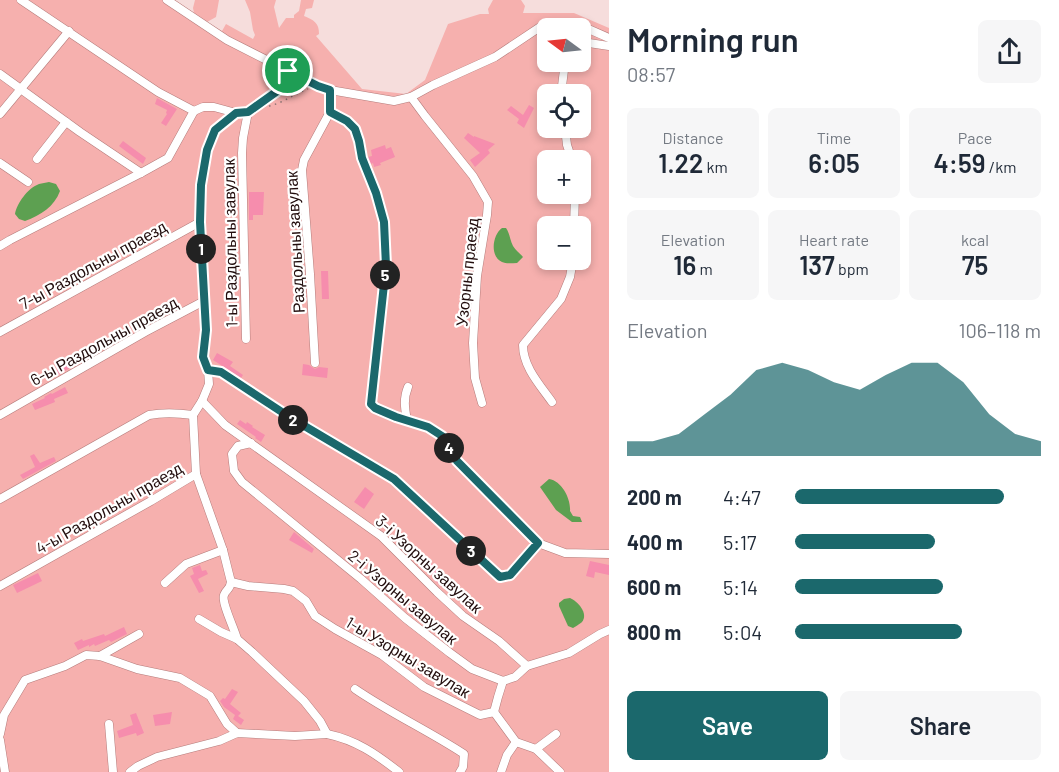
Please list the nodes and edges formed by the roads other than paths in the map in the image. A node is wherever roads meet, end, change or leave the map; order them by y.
1 (21, 0) edge
2 (167, 0) edge
3 (69, 32) junction
4 (609, 38) edge
5 (591, 43) edge
6 (609, 46) edge
7 (288, 71) junction
8 (0, 74) edge
9 (307, 81) junction
10 (290, 82) junction
11 (22, 89) junction
12 (330, 90) junction
13 (411, 97) junction
14 (194, 111) junction
15 (248, 112) junction
16 (330, 112) junction
17 (236, 113) junction
18 (0, 114) edge
19 (66, 122) junction
20 (37, 159) dead end
21 (0, 163) edge
22 (141, 173) junction
23 (28, 182) dead end
24 (200, 222) junction
25 (0, 235) edge
26 (10, 240) junction
27 (0, 246) edge
28 (571, 270) edge
29 (204, 301) junction
30 (0, 332) edge
31 (246, 339) dead end
32 (315, 363) dead end
33 (208, 370) junction
34 (408, 387) dead end
35 (202, 401) junction
36 (552, 402) dead end
37 (482, 403) dead end
38 (0, 415) edge
39 (193, 415) junction
40 (407, 421) junction
41 (251, 443) junction
42 (196, 474) junction
43 (0, 499) edge
44 (538, 543) junction
45 (223, 550) junction
46 (609, 554) edge
47 (231, 582) junction
48 (165, 583) dead end
49 (0, 586) edge
50 (199, 619) dead end
51 (609, 630) edge
52 (140, 634) dead end
53 (237, 639) junction
54 (100, 656) junction
55 (527, 666) junction
56 (503, 681) junction
57 (355, 690) dead end
58 (495, 712) junction
59 (110, 724) dead end
60 (237, 733) junction
61 (327, 734) junction
62 (556, 734) dead end
63 (0, 735) edge
64 (0, 740) edge
65 (516, 741) junction
66 (536, 749) junction
67 (5, 772) edge
68 (113, 772) edge
69 (130, 772) edge
70 (399, 772) edge
71 (460, 772) edge
72 (501, 772) edge
73 (560, 772) edge

1 - 3 street
2 - 7 street
3 - 11 street
3 - 14 street
4 - 13 street
5 - 6 street
7 - 9 street
7 - 10 street
8 - 11 street
9 - 10 street
9 - 12 street
10 - 15 street
11 - 18 street
11 - 19 street
12 - 13 street
12 - 16 street, Раздольны завулак
13 - 37 street, Узорны праезд
14 - 17 street
14 - 22 street
15 - 17 street
15 - 31 street, 1-ы Раздольны завулак
16 - 32 street, Раздольны завулак
16 - 40 street
17 - 24 street, 6-ы Раздольны праезд
19 - 20 street
19 - 22 street
21 - 23 street
22 - 26 street
24 - 29 street, 6-ы Раздольны праезд
24 - 30 street, 7-ы Раздольны праезд
25 - 26 street
26 - 27 street
28 - 36 street
29 - 33 street
29 - 38 street, 6-ы Раздольны праезд
33 - 35 street
33 - 44 street
34 - 40 street
35 - 39 street
35 - 41 street, 3-і Узорны завулак
39 - 42 street
39 - 43 street
40 - 44 street
41 - 55 street, 3-і Узорны завулак
41 - 56 street, 2-і Узорны завулак
42 - 45 street, 4-ы Раздольны праезд
42 - 49 street, 4-ы Раздольны праезд
44 - 46 street
45 - 47 street, 4-ы Раздольны праезд
45 - 48 street
47 - 53 street
47 - 58 street, 1-ы Узорны завулак
50 - 53 street
51 - 55 street
52 - 54 street
53 - 61 street
54 - 60 street
54 - 63 street
55 - 56 street
56 - 58 street
57 - 71 street
58 - 65 street
59 - 68 street
60 - 61 street
60 - 69 street
61 - 70 street
62 - 66 street
64 - 67 street
65 - 66 street
65 - 72 street
66 - 73 street

